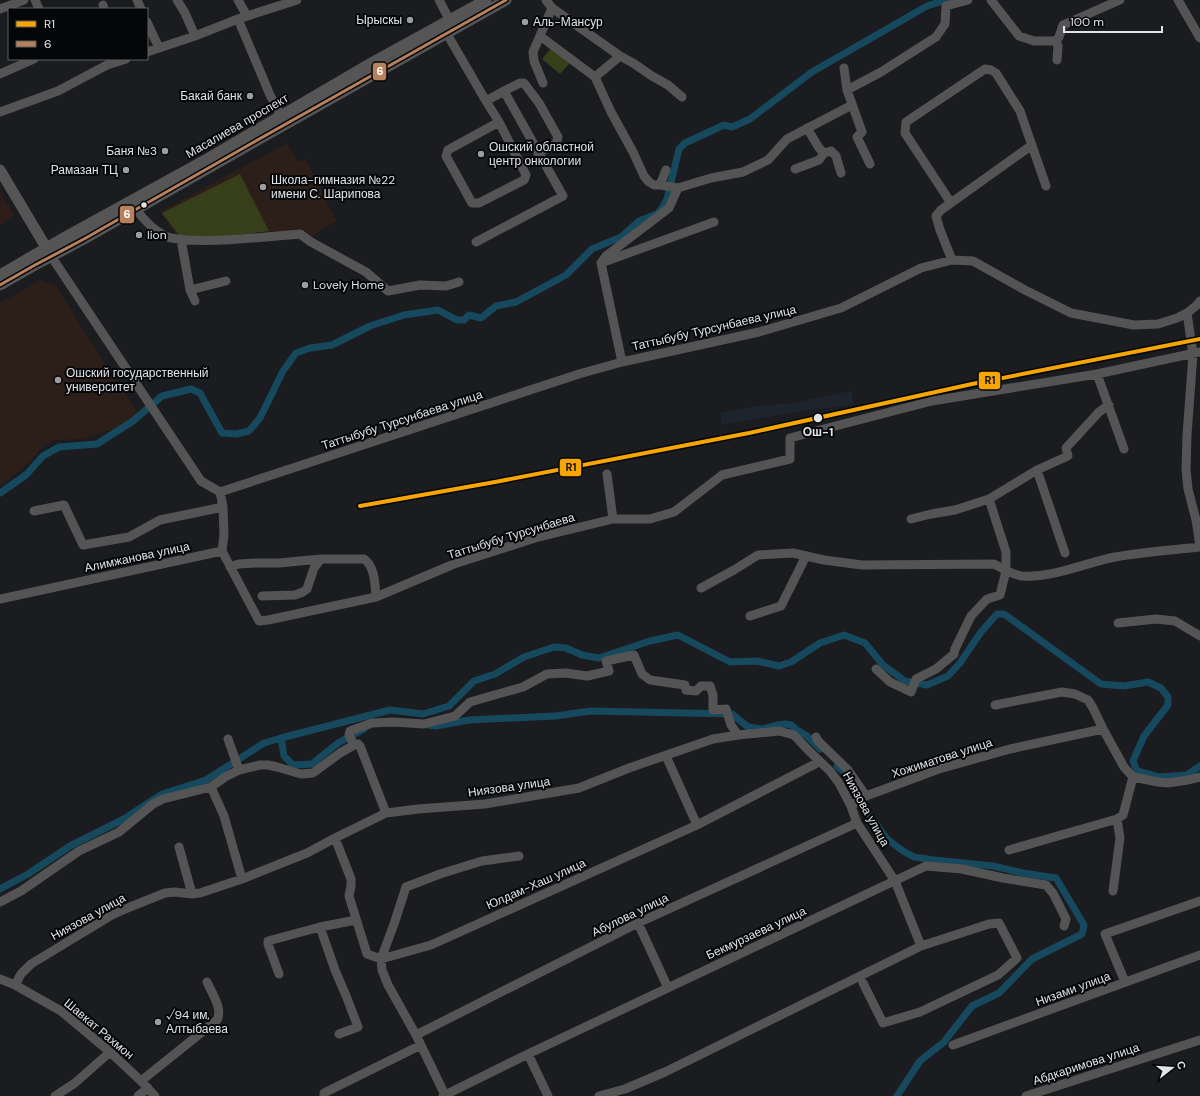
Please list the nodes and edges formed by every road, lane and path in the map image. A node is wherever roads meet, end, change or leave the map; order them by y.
1 (24, 0) edge
2 (177, 0) edge
3 (238, 0) edge
4 (297, 0) edge
5 (439, 0) edge
6 (486, 0) edge
7 (506, 0) edge
8 (546, 0) edge
9 (968, 0) edge
10 (991, 0) edge
11 (1120, 0) edge
12 (1178, 0) edge
13 (552, 8) junction
14 (0, 9) edge
15 (247, 16) junction
16 (238, 19) junction
17 (450, 21) junction
18 (148, 24) edge
19 (447, 34) junction
20 (195, 36) junction
21 (540, 36) junction
22 (1200, 38) edge
23 (1056, 41) junction
24 (159, 48) junction
25 (148, 52) edge
26 (620, 56) junction
27 (32, 60) edge
28 (123, 60) edge
29 (1057, 60) dead end
30 (844, 68) dead end
31 (0, 74) edge
32 (595, 77) junction
33 (544, 83) dead end
34 (847, 90) junction
35 (504, 91) junction
36 (682, 97) dead end
37 (486, 101) junction
38 (852, 105) junction
39 (0, 112) edge
40 (281, 116) junction
41 (499, 122) junction
42 (807, 128) junction
43 (1032, 145) junction
44 (538, 153) junction
45 (824, 153) junction
46 (870, 164) dead end
47 (795, 169) dead end
48 (0, 170) edge
49 (666, 170) dead end
50 (841, 173) dead end
51 (670, 186) junction
52 (1046, 186) dead end
53 (951, 203) junction
54 (136, 209) junction
55 (714, 222) dead end
56 (181, 239) junction
57 (476, 242) dead end
58 (49, 252) junction
59 (952, 260) junction
60 (601, 263) junction
61 (0, 275) edge
62 (226, 281) dead end
63 (459, 282) dead end
64 (0, 285) edge
65 (190, 290) junction
66 (195, 301) dead end
67 (1200, 301) edge
68 (1187, 313) junction
69 (1197, 353) edge
70 (622, 362) junction
71 (1097, 374) junction
72 (1109, 405) junction
73 (1124, 449) dead end
74 (1037, 470) junction
75 (607, 474) dead end
76 (220, 492) junction
77 (989, 499) junction
78 (222, 507) junction
79 (34, 512) dead end
80 (613, 519) junction
81 (911, 519) dead end
82 (1198, 519) edge
83 (1200, 546) edge
84 (222, 551) junction
85 (1065, 553) dead end
86 (806, 556) junction
87 (321, 559) junction
88 (230, 567) junction
89 (1006, 571) junction
90 (701, 588) dead end
91 (262, 596) dead end
92 (376, 597) junction
93 (0, 598) edge
94 (750, 616) dead end
95 (1118, 623) dead end
96 (1200, 636) edge
97 (876, 669) dead end
98 (996, 705) dead end
99 (1103, 729) junction
100 (738, 735) junction
101 (816, 737) dead end
102 (228, 739) dead end
103 (352, 740) junction
104 (666, 756) junction
105 (819, 762) junction
106 (239, 768) junction
107 (1133, 777) junction
108 (1200, 777) edge
109 (211, 788) junction
110 (859, 801) junction
111 (386, 813) junction
112 (1117, 819) junction
113 (858, 823) junction
114 (697, 824) junction
115 (335, 838) junction
116 (179, 847) dead end
117 (1009, 850) dead end
118 (519, 856) dead end
119 (242, 879) junction
120 (895, 881) junction
121 (1113, 891) dead end
122 (192, 894) junction
123 (1200, 901) edge
124 (0, 902) edge
125 (356, 920) junction
126 (638, 923) junction
127 (1064, 926) dead end
128 (320, 927) junction
129 (921, 946) junction
130 (1200, 955) edge
131 (381, 959) junction
132 (279, 974) dead end
133 (0, 979) edge
134 (207, 982) dead end
135 (863, 982) dead end
136 (1125, 982) junction
137 (15, 985) junction
138 (668, 988) junction
139 (339, 1034) dead end
140 (416, 1035) junction
141 (1200, 1040) edge
142 (953, 1045) dead end
143 (421, 1046) junction
144 (110, 1052) junction
145 (528, 1054) junction
146 (141, 1081) junction
147 (148, 1088) junction
148 (55, 1096) edge
149 (138, 1096) edge
150 (155, 1096) edge
151 (324, 1096) edge
152 (444, 1096) edge
153 (548, 1096) edge
154 (599, 1096) edge
155 (1026, 1096) edge

1 - 14 street
2 - 20 street
3 - 15 street
4 - 15 street
5 - 17 street
6 - 17 main road, Масалиева проспект
7 - 19 main road
8 - 13 street
9 - 34 street
10 - 23 street
11 - 23 street
12 - 22 street
13 - 21 street
13 - 26 street
15 - 16 street
16 - 20 street
16 - 40 street
17 - 40 main road, Масалиева проспект
18 - 24 street
19 - 37 street
19 - 54 main road
20 - 24 street
21 - 32 street
21 - 33 street
23 - 29 street
24 - 25 street
26 - 32 street
26 - 36 street
27 - 31 street
28 - 39 street
30 - 34 street
32 - 51 street
34 - 38 street
35 - 37 street
35 - 44 street
35 - 44 street
37 - 41 street
38 - 42 street
38 - 46 street
40 - 58 main road, Масалиева проспект
41 - 41 street
42 - 45 street
42 - 51 street
43 - 52 street
43 - 53 street
43 - 53 street
44 - 57 street
45 - 47 street
45 - 50 street
48 - 58 main road
49 - 51 street
51 - 60 street
53 - 59 street
54 - 56 street
54 - 58 main road
55 - 60 street
56 - 63 street
56 - 65 street
58 - 61 main road, Масалиева проспект
58 - 64 main road, Масалиева проспект
58 - 76 street
59 - 68 street, Таттыбубу Турсунбаева улица
59 - 70 street, Таттыбубу Турсунбаева улица
60 - 70 street
62 - 65 street
65 - 66 street
67 - 68 street, Таттыбубу Турсунбаева улица
68 - 69 street
69 - 71 street
69 - 82 street
70 - 76 street, Таттыбубу Турсунбаева улица
71 - 72 street
71 - 80 street, Таттыбубу Турсунбаева
72 - 73 street
72 - 74 street
74 - 77 street
74 - 85 street
75 - 80 street
76 - 78 street
77 - 81 street
77 - 89 street
78 - 79 street
78 - 84 street
80 - 92 street, Таттыбубу Турсунбаева
82 - 83 street
83 - 89 street
84 - 88 street, Таттыбубу Турсунбаева
84 - 93 street, Алимжанова улица
86 - 89 street
86 - 90 street
86 - 94 street
87 - 88 street
87 - 91 street
87 - 92 street
88 - 92 street, Таттыбубу Турсунбаева
89 - 97 street
95 - 96 street
98 - 99 street
99 - 107 street
99 - 110 street, Хожиматова улица
100 - 103 street
100 - 104 street, Ниязова улица
100 - 105 street, Ниязова улица
101 - 110 street
102 - 106 street
103 - 106 street
103 - 111 street
104 - 111 street, Ниязова улица
104 - 114 street
105 - 110 street, Ниязова улица
105 - 114 street, Юлдам-Хаш улица
106 - 109 street
107 - 108 street
107 - 112 street
109 - 119 street
109 - 124 street
110 - 113 street, Ниязова улица
111 - 115 street, Ниязова улица
112 - 117 street
112 - 121 street
113 - 120 street, Ниязова улица
113 - 126 street, Абулова улица
114 - 131 street, Юлдам-Хаш улица
115 - 119 street, Ниязова улица
115 - 125 street
116 - 122 street
118 - 131 street
119 - 122 street, Ниязова улица
120 - 127 street, Бекмурзаева улица
120 - 129 street, Ниязова улица
120 - 138 street, Бекмурзаева улица
122 - 137 street, Ниязова улица
123 - 136 street
125 - 128 street
125 - 131 street
126 - 138 street
126 - 140 street, Абулова улица
128 - 132 street
128 - 139 street
129 - 135 street
129 - 154 street
130 - 136 street, Низами улица
131 - 140 street
133 - 137 street, Шавкат Рахмон
134 - 146 street
136 - 142 street, Низами улица
137 - 144 street, Шавкат Рахмон
138 - 145 street, Бекмурзаева улица
140 - 143 street
141 - 155 street, Абдкаримова улица
143 - 151 street
143 - 152 street
144 - 146 street, Шавкат Рахмон
144 - 148 street
145 - 152 street, Бекмурзаева улица
145 - 153 street
146 - 147 street, Шавкат Рахмон
147 - 149 street
147 - 150 street, Шавкат Рахмон

